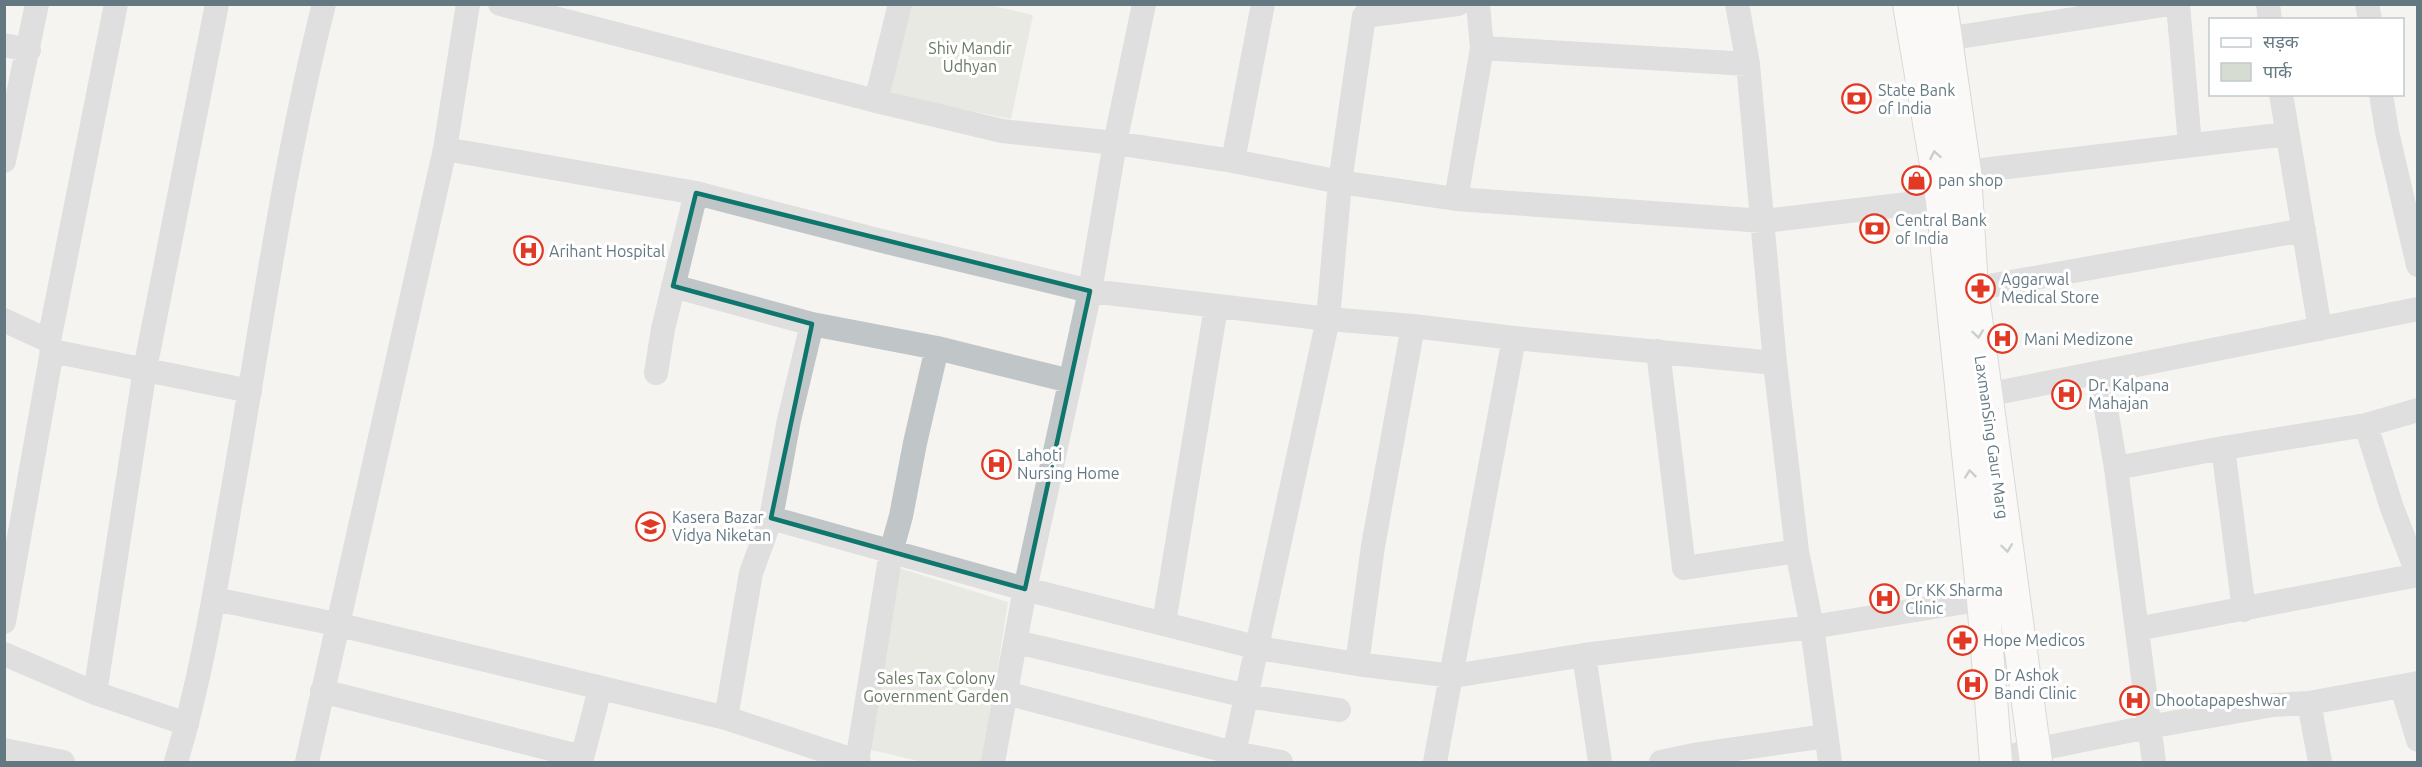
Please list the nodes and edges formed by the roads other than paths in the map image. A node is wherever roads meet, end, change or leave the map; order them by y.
1 (37, 4) edge
2 (116, 4) edge
3 (217, 4) edge
4 (324, 4) edge
5 (468, 4) edge
6 (500, 4) edge
7 (900, 4) edge
8 (1144, 4) edge
9 (1263, 4) edge
10 (1458, 4) edge
11 (1478, 4) edge
12 (1737, 4) edge
13 (1909, 4) edge
14 (1941, 4) edge
15 (2170, 4) edge
16 (2178, 4) edge
17 (1946, 39) junction
18 (4, 45) edge
19 (1482, 48) junction
20 (29, 50) junction
21 (1748, 64) junction
22 (2282, 96) edge
23 (2381, 96) edge
24 (876, 101) junction
25 (2288, 134) junction
26 (1115, 143) junction
27 (2190, 145) junction
28 (445, 149) junction
29 (4, 161) edge
30 (1233, 161) junction
31 (1965, 172) junction
32 (1340, 182) junction
33 (696, 193) junction
34 (1456, 199) junction
35 (1942, 200) junction
36 (1764, 221) junction
37 (2304, 231) junction
38 (2418, 265) edge
39 (673, 286) junction
40 (1972, 289) junction
41 (1090, 291) junction
42 (1216, 307) junction
43 (2418, 309) edge
44 (1328, 319) junction
45 (4, 321) edge
46 (812, 324) junction
47 (1413, 326) junction
48 (2320, 329) junction
49 (1514, 338) junction
50 (51, 346) junction
51 (937, 348) junction
52 (1658, 351) junction
53 (1775, 363) junction
54 (145, 369) junction
55 (656, 373) dead end
56 (2100, 374) junction
57 (1070, 381) junction
58 (250, 391) junction
59 (1974, 398) junction
60 (2418, 410) edge
61 (2366, 425) junction
62 (2223, 448) junction
63 (2116, 468) junction
64 (771, 518) junction
65 (1797, 550) junction
66 (891, 552) junction
67 (2418, 575) edge
68 (1025, 589) junction
69 (214, 599) junction
70 (1983, 599) junction
71 (2244, 610) junction
72 (4, 622) edge
73 (1164, 623) junction
74 (336, 624) junction
75 (1812, 627) junction
76 (2137, 629) junction
77 (1016, 642) junction
78 (1258, 648) junction
79 (4, 654) edge
80 (1584, 655) junction
81 (1357, 664) junction
82 (1453, 676) junction
83 (2410, 685) edge
84 (600, 689) junction
85 (322, 691) junction
86 (95, 693) junction
87 (1006, 693) junction
88 (1247, 696) junction
89 (2309, 703) junction
90 (1339, 710) dead end
91 (726, 718) junction
92 (187, 724) junction
93 (2148, 727) junction
94 (1826, 736) junction
95 (2418, 740) edge
96 (4, 750) edge
97 (2035, 756) edge
98 (1233, 758) edge
99 (1695, 759) edge
100 (582, 760) edge
101 (1995, 761) edge
102 (63, 762) edge
103 (176, 762) edge
104 (307, 762) edge
105 (858, 762) edge
106 (993, 762) edge
107 (1281, 762) edge
108 (1436, 762) edge
109 (1600, 762) edge
110 (1661, 762) edge
111 (1830, 762) edge
112 (2154, 762) edge
113 (2320, 762) edge

1 - 20 street
2 - 50 street
3 - 54 street
4 - 58 street
5 - 28 street
6 - 24 street
7 - 24 street
8 - 26 street
9 - 30 street
10 - 32 street
11 - 19 street
12 - 21 street
35 -> 13 main road, LaxmanSing Gaur Marg
14 - 17 main road, LaxmanSing Gaur Marg
15 - 17 street
16 - 27 street
17 - 31 main road, LaxmanSing Gaur Marg
18 - 20 street
19 - 21 street
19 - 34 street
20 - 29 street
21 - 36 street
22 - 25 street
23 - 38 street
24 - 26 street
25 - 27 street
25 - 37 street
26 - 30 street
26 - 41 street
27 - 31 street
28 - 33 street
28 - 74 street
30 - 32 street
31 - 40 main road, LaxmanSing Gaur Marg
32 - 34 street
32 - 44 street
33 - 39 street
33 - 41 street
34 - 36 street
35 - 36 street
35 - 59 main road, LaxmanSing Gaur Marg
36 - 53 street
37 - 40 street
37 - 48 street
39 - 46 street
39 - 55 street
40 -> 59 main road, LaxmanSing Gaur Marg
41 - 42 street
41 - 57 street
42 - 44 street
42 - 73 street
43 - 48 street
44 - 47 street
44 - 78 street
45 - 50 street
46 - 51 street
46 - 64 street
47 - 49 street
47 - 81 street
48 - 56 street
49 - 52 street
49 - 82 street
50 - 54 street
50 - 72 street
51 - 57 street
51 - 66 street
52 - 53 street
52 - 65 street
53 - 65 street
54 - 58 street
54 - 86 street
56 - 59 street
56 - 63 street
57 - 68 street
58 - 69 street
70 -> 59 main road, LaxmanSing Gaur Marg
59 -> 97 main road, LaxmanSing Gaur Marg
60 - 61 street
61 - 62 street
61 - 67 street
62 - 63 street
62 - 71 street
63 - 76 street
64 - 66 street
64 - 91 street
65 - 75 street
66 - 68 street
66 - 105 street
67 - 71 street
68 - 73 street
68 - 77 street
69 - 74 street
69 - 92 street
70 - 75 street
70 - 101 main road, LaxmanSing Gaur Marg
71 - 76 street
73 - 78 street
74 - 84 street
74 - 85 street
75 - 80 street
75 - 94 street
76 - 93 street
77 - 87 street
77 - 88 street
78 - 81 street
78 - 88 street
79 - 86 street
80 - 82 street
80 - 109 street
81 - 82 street
82 - 108 street
83 - 89 street
83 - 95 street
84 - 91 street
84 - 100 street
85 - 100 street
85 - 104 street
86 - 92 street
87 - 98 street
87 - 106 street
88 - 90 street
88 - 98 street
89 - 93 street
89 - 113 street
91 - 105 street
92 - 103 street
93 - 97 street
93 - 112 street
94 - 99 street
94 - 111 street
96 - 102 street
97 - 101 street
98 - 107 street
99 - 110 street

